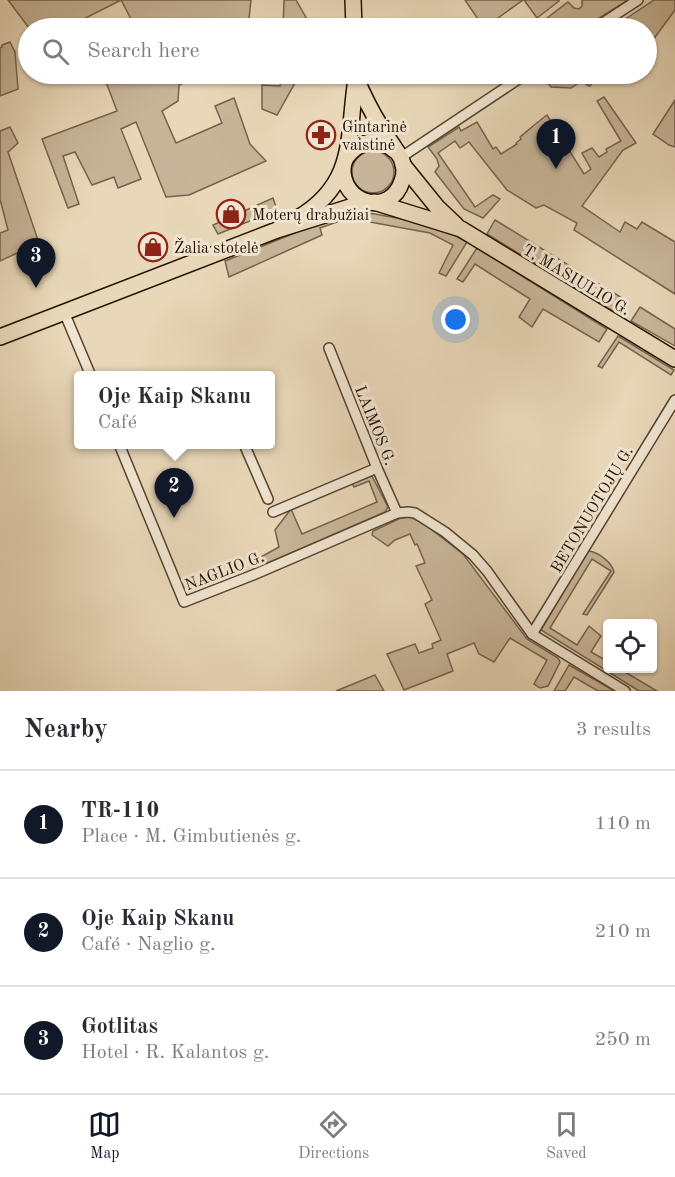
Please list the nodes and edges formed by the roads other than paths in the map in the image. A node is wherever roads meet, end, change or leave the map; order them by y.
1 (353, 0) edge
2 (638, 0) edge
3 (354, 18) edge
4 (610, 18) edge
5 (355, 84) edge
6 (360, 84) edge
7 (511, 84) edge
8 (400, 158) junction
9 (344, 162) junction
10 (370, 202) junction
11 (461, 229) junction
12 (277, 230) junction
13 (64, 312) junction
14 (0, 337) edge
15 (329, 348) dead end
16 (675, 359) edge
17 (88, 371) edge
18 (675, 400) edge
19 (121, 449) edge
20 (246, 449) edge
21 (377, 468) junction
22 (267, 499) dead end
23 (273, 512) dead end
24 (398, 513) junction
25 (532, 633) junction
26 (625, 691) edge

1 - 3 main road
2 - 4 street
5 - 9 main road
6 - 8 main road, T. MASIULIO G.
7 - 8 street
8 - 9 main road
8 - 10 main road
8 - 11 main road, T. MASIULIO G.
9 - 10 main road
9 - 12 main road
10 - 11 main road, T. MASIULIO G.
10 - 12 main road
11 - 16 main road, T. MASIULIO G.
12 - 13 main road
13 - 14 main road
13 - 17 street
15 - 21 street, LAIMOS G.
18 - 25 street, BETONUOTOJŲ G.
19 - 24 street, NAGLIO G.
20 - 22 street
21 - 23 street
21 - 24 street, LAIMOS G.
24 - 25 street
25 - 26 street

